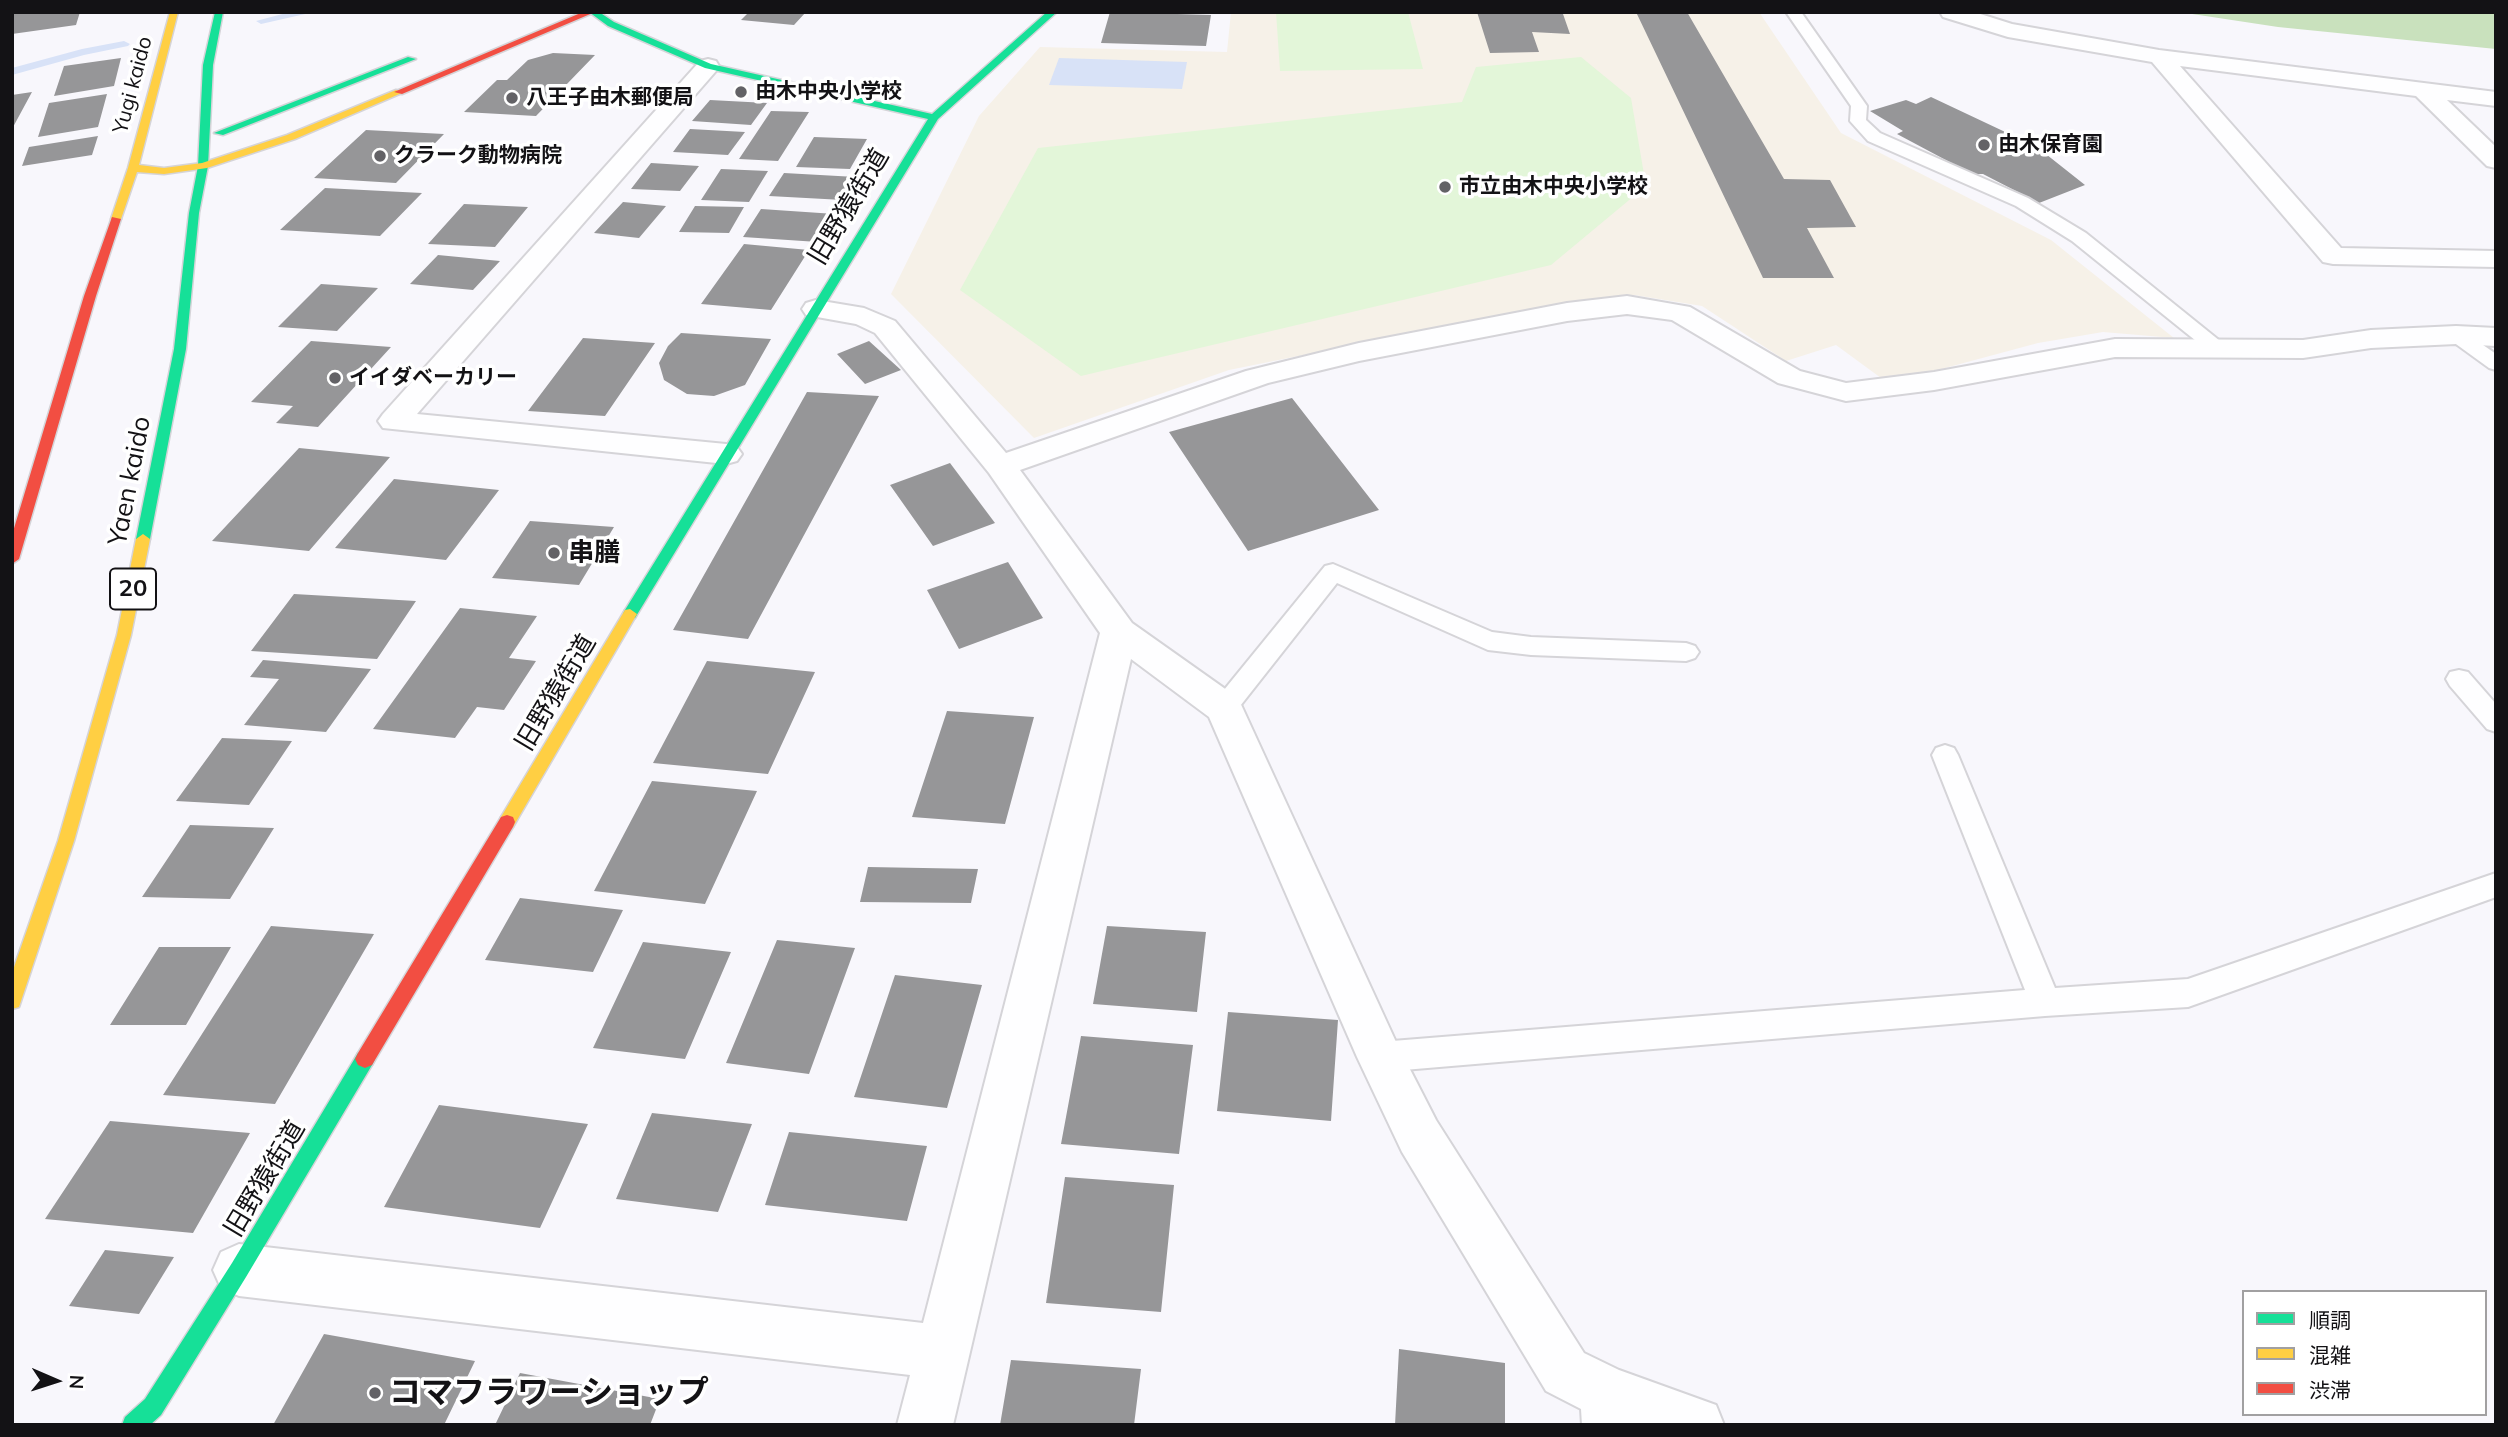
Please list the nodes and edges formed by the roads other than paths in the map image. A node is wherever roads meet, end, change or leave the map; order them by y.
1 (174, 12) edge
2 (219, 12) edge
3 (592, 12) edge
4 (1053, 12) edge
5 (1793, 12) edge
6 (1951, 12) edge
7 (432, 50) dead end
8 (2159, 57) junction
9 (708, 65) junction
10 (2422, 89) junction
11 (2496, 99) edge
12 (934, 117) junction
13 (199, 139) junction
14 (157, 156) dead end
15 (2496, 161) edge
16 (203, 166) junction
17 (133, 168) junction
18 (2496, 259) edge
19 (816, 309) junction
20 (2456, 335) junction
21 (2496, 337) edge
22 (2218, 349) junction
23 (2496, 364) edge
24 (726, 454) junction
25 (1000, 466) junction
26 (12, 559) edge
27 (1119, 632) junction
28 (1686, 652) dead end
29 (2459, 679) dead end
30 (1224, 708) junction
31 (2496, 722) edge
32 (1945, 755) dead end
33 (2496, 885) edge
34 (12, 1001) edge
35 (2045, 1002) junction
36 (1380, 1057) junction
37 (239, 1270) junction
38 (943, 1352) junction
39 (1609, 1409) edge
40 (133, 1425) edge
41 (925, 1425) edge
42 (1696, 1425) edge

1 - 17 main road, Yugi kaido
2 - 13 main road, 20
3 - 9 main road
3 - 16 main road
4 - 12 main road, 旧野猿街道
5 - 22 lane
6 - 8 street
7 - 13 main road
8 - 10 street
8 - 18 street
9 - 12 main road
9 - 24 street
10 - 11 street
10 - 15 street
12 - 19 main road, 旧野猿街道
13 - 16 main road, 20
14 - 17 main road
16 - 17 main road
16 - 34 main road, Yaen kaido / 20
17 - 26 main road
19 - 24 main road, 旧野猿街道
19 - 25 street
20 - 21 street
20 - 22 street
20 - 23 lane
22 - 25 street
24 - 37 main road, 旧野猿街道
25 - 27 street
27 - 30 street
27 - 38 street
28 - 30 lane
29 - 31 lane
30 - 36 street
32 - 35 lane
33 - 35 lane
35 - 36 lane
36 - 39 street
37 - 38 street
37 - 40 main road, 旧野猿街道
38 - 41 street
39 - 42 street

